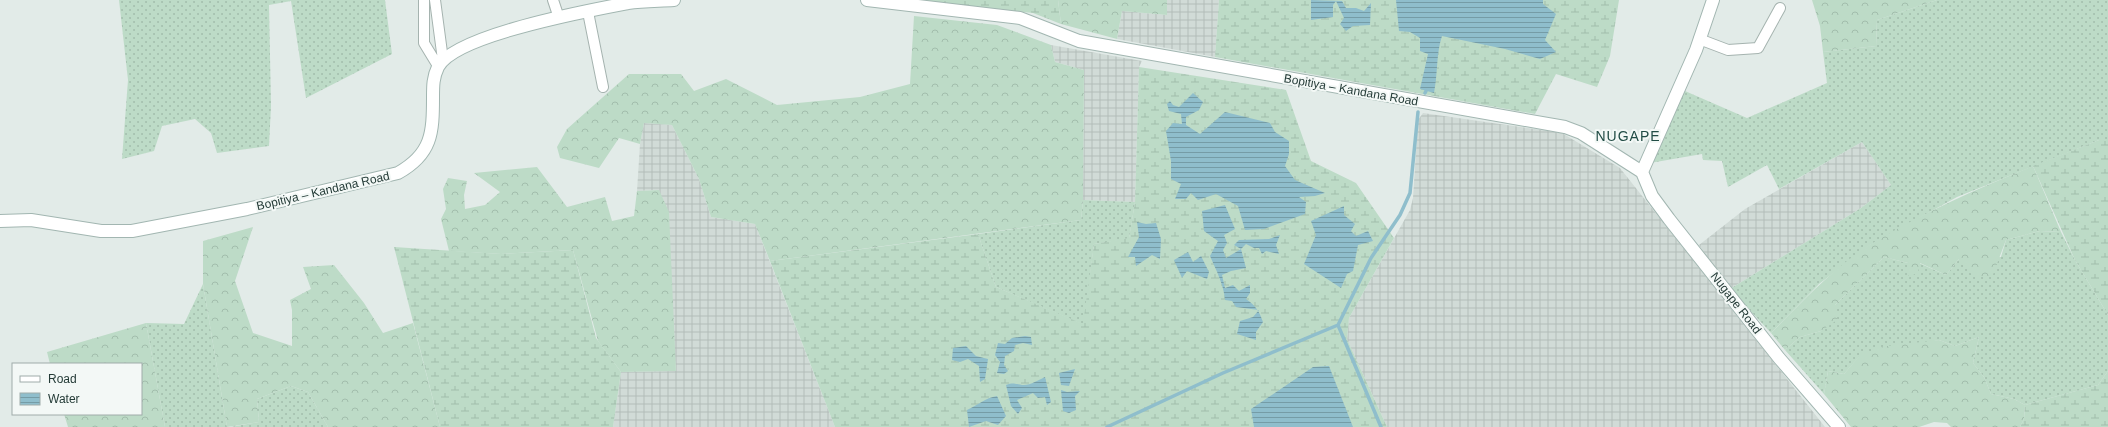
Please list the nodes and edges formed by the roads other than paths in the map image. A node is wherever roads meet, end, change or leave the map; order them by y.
1 (424, 0) edge
2 (435, 0) edge
3 (552, 0) edge
4 (674, 0) edge
5 (867, 0) edge
6 (1714, 0) edge
7 (629, 2) edge
8 (1780, 8) dead end
9 (588, 12) junction
10 (559, 18) junction
11 (1700, 39) junction
12 (441, 63) junction
13 (603, 87) dead end
14 (1642, 172) junction
15 (0, 221) edge
16 (1839, 427) edge

1 - 12 street
2 - 12 street
3 - 10 street
4 - 7 main road
5 - 14 main road, Bopitiya – Kandana Road
6 - 11 main road
7 - 9 main road
8 - 11 street
9 - 10 main road
9 - 13 street
10 - 12 main road
11 - 14 main road
12 - 15 main road, Bopitiya – Kandana Road
14 - 16 main road, Nugape Road

